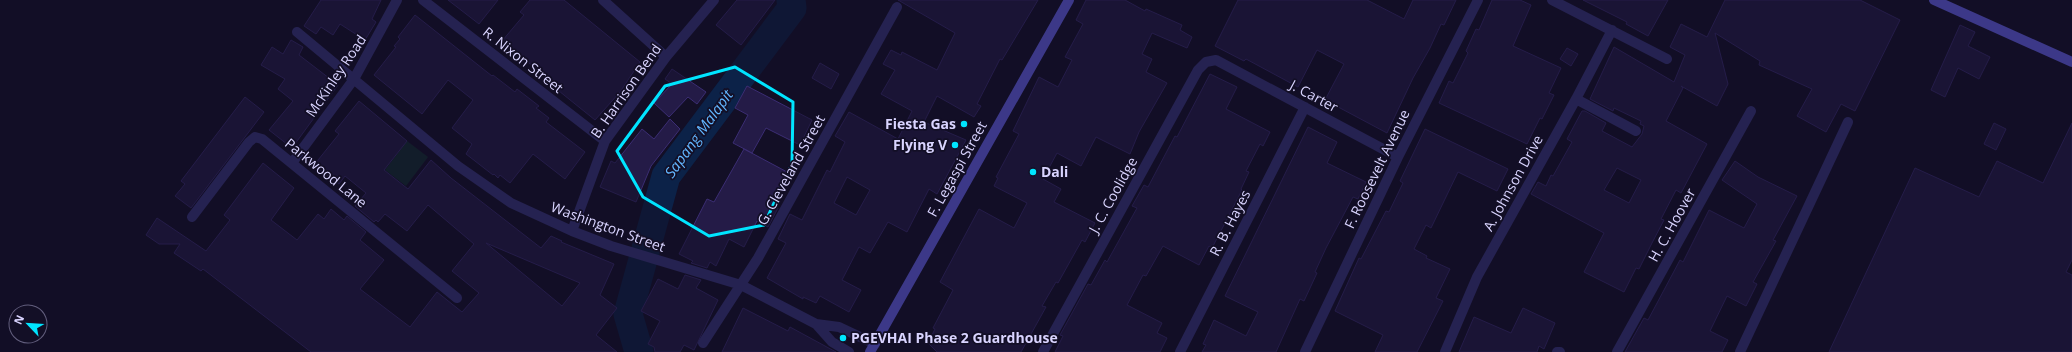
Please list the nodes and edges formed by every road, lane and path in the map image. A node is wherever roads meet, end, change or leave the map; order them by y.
1 (398, 0) edge
2 (424, 0) edge
3 (604, 0) edge
4 (714, 0) edge
5 (1068, 0) edge
6 (1478, 0) edge
7 (1552, 0) edge
8 (1934, 0) edge
9 (897, 7) dead end
10 (1612, 30) junction
11 (297, 32) dead end
12 (666, 57) junction
13 (1667, 59) dead end
14 (1216, 60) joint
15 (2072, 62) edge
16 (354, 79) junction
17 (1576, 99) junction
18 (1304, 107) junction
19 (1751, 111) dead end
20 (1848, 122) dead end
21 (1636, 132) dead end
22 (605, 141) junction
23 (1398, 157) junction
24 (292, 163) junction
25 (192, 217) dead end
26 (572, 232) junction
27 (741, 285) junction
28 (457, 298) dead end
29 (816, 324) junction
30 (703, 343) dead end
31 (873, 348) edge
32 (849, 352) edge
33 (1043, 352) edge
34 (1180, 352) edge
35 (1305, 352) edge
36 (1445, 352) edge
37 (1617, 352) edge
38 (1740, 352) edge

1 - 16 street, McKinley Road
2 - 22 street, R. Nixon Street
3 - 12 street
4 - 12 street, B. Harrison Bend
5 - 31 main road, F. Legaspi Street
6 - 23 street, F. Roosevelt Avenue
7 - 10 street
8 - 15 main road
9 - 27 street, G. Cleveland Street
10 - 13 street
10 - 17 street, A. Johnson Drive
11 - 16 street, Washington Street
12 - 22 street, B. Harrison Bend
14 - 18 street, J. Carter
14 - 33 street, J. C. Coolidge
16 - 24 street, McKinley Road
16 - 26 street, Washington Street
17 - 21 street
17 - 36 street, A. Johnson Drive
18 - 23 street, J. Carter
18 - 34 street, R. B. Hayes
19 - 37 street, H. C. Hoover
20 - 38 street
22 - 26 street, B. Harrison Bend
23 - 35 street, F. Roosevelt Avenue
24 - 25 street, Parkwood Lane
24 - 28 street, Parkwood Lane
26 - 27 street, Washington Street
27 - 29 street, Washington Street
27 - 30 street, G. Cleveland Street
29 - 31 street, Washington Street
29 - 32 street, Washington Street

